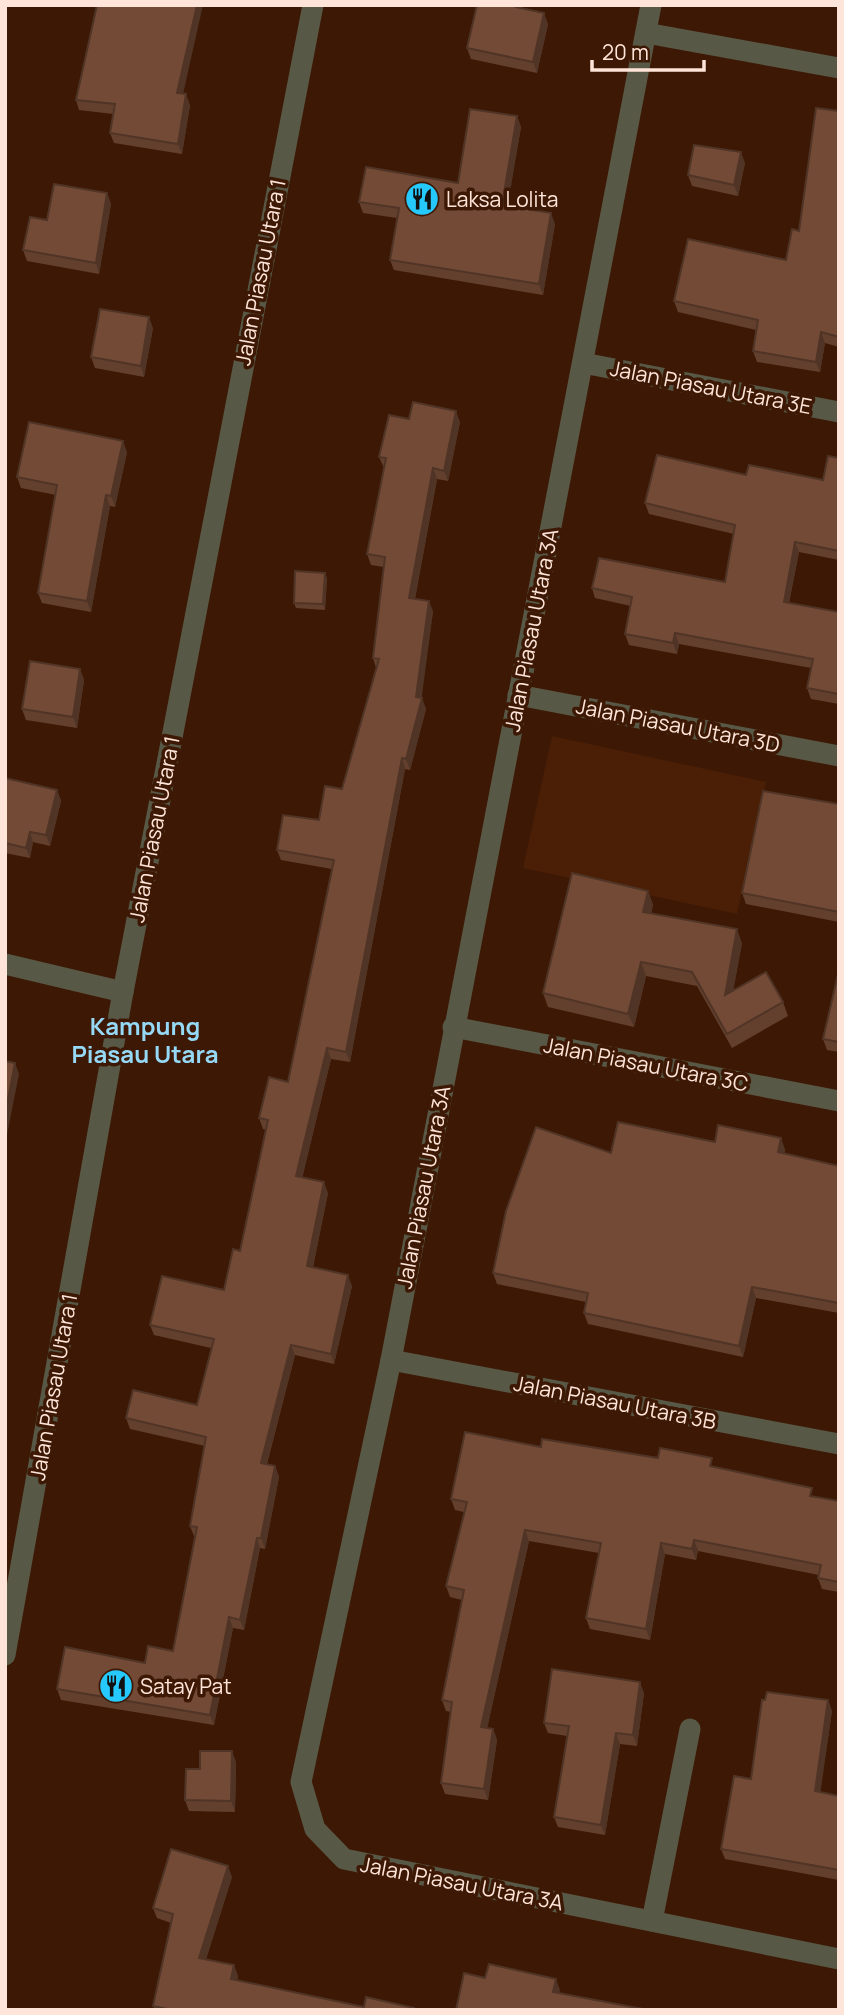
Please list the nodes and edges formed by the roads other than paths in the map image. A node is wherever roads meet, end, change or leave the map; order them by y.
1 (313, 5) edge
2 (651, 5) edge
3 (646, 33) junction
4 (839, 68) edge
5 (583, 363) junction
6 (839, 412) edge
7 (518, 695) junction
8 (839, 756) edge
9 (5, 964) edge
10 (123, 992) junction
11 (453, 1027) junction
12 (839, 1101) edge
13 (391, 1360) junction
14 (839, 1444) edge
15 (5, 1655) edge
16 (690, 1728) dead end
17 (652, 1921) junction
18 (839, 1959) edge

1 - 10 street, Jalan Piasau Utara 1
2 - 3 street, Jalan Piasau Utara 3A
3 - 4 street
3 - 5 street, Jalan Piasau Utara 3A
5 - 6 street, Jalan Piasau Utara 3E
5 - 7 street, Jalan Piasau Utara 3A
7 - 8 street, Jalan Piasau Utara 3D
7 - 11 street, Jalan Piasau Utara 3A
9 - 10 street
10 - 15 street, Jalan Piasau Utara 1
11 - 12 street, Jalan Piasau Utara 3C
11 - 13 street, Jalan Piasau Utara 3A
13 - 14 street, Jalan Piasau Utara 3B
13 - 17 street, Jalan Piasau Utara 3A
16 - 17 street
17 - 18 street, Jalan Piasau Utara 3A

